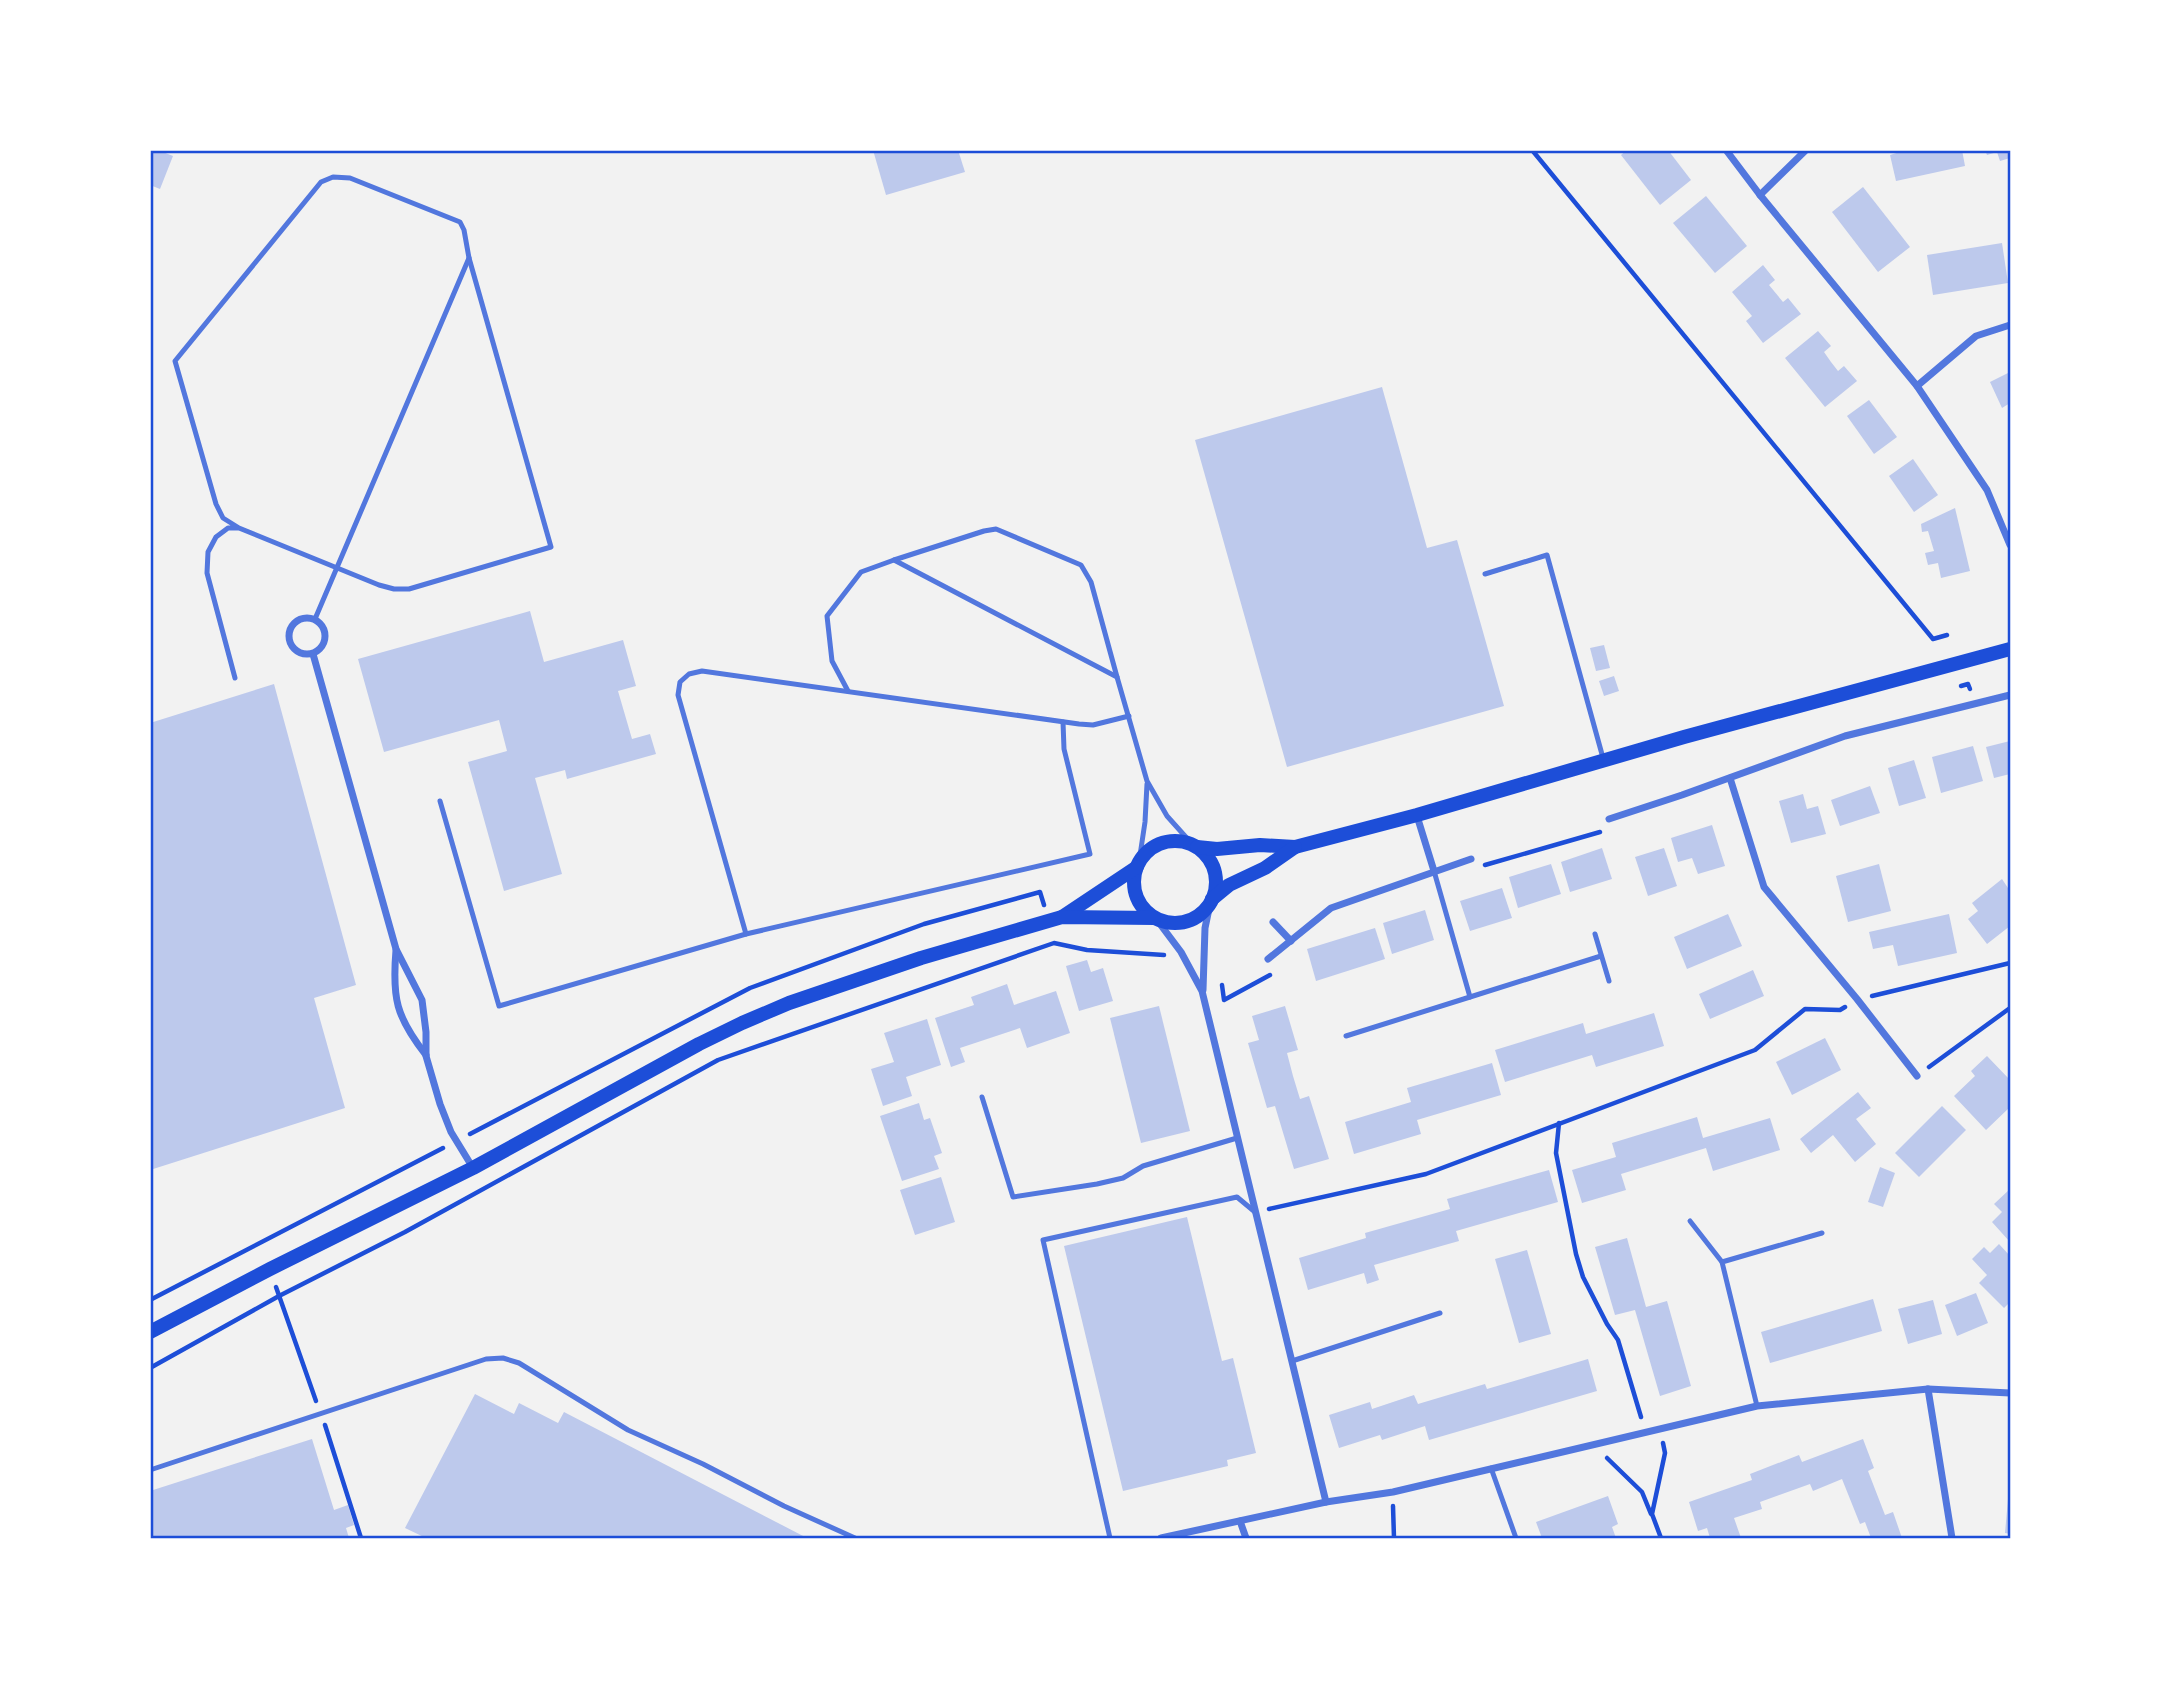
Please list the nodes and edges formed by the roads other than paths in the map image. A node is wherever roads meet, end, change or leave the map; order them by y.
1 (1726, 150) edge
2 (1806, 150) edge
3 (1760, 195) junction
4 (469, 258) junction
5 (2011, 325) edge
6 (1917, 386) junction
7 (240, 528) junction
8 (2011, 545) edge
9 (894, 560) junction
10 (337, 568) junction
11 (1485, 574) dead end
12 (315, 619) junction
13 (2011, 649) edge
14 (313, 654) junction
15 (1117, 677) junction
16 (235, 678) dead end
17 (848, 691) junction
18 (2011, 695) edge
19 (1129, 716) junction
20 (1063, 722) junction
21 (1604, 761) junction
22 (1730, 778) junction
23 (1147, 781) junction
24 (440, 801) dead end
25 (1417, 815) junction
26 (1609, 819) road end
27 (1195, 846) junction
28 (1295, 847) junction
29 (1471, 859) road end
30 (1138, 864) junction
31 (1434, 872) junction
32 (1211, 902) junction
33 (1062, 917) junction
34 (1156, 919) junction
35 (1273, 922) dead end
36 (746, 934) junction
37 (1595, 934) dead end
38 (1291, 941) junction
39 (396, 949) junction
40 (1601, 956) junction
41 (1268, 959) road end
42 (1609, 981) dead end
43 (1202, 991) junction
44 (1470, 997) junction
45 (1346, 1036) dead end
46 (426, 1056) junction
47 (1917, 1076) road end
48 (982, 1097) dead end
49 (1237, 1138) junction
50 (473, 1168) junction
51 (1255, 1212) junction
52 (1690, 1221) dead end
53 (1822, 1233) dead end
54 (1722, 1262) junction
55 (1440, 1313) dead end
56 (150, 1332) edge
57 (1292, 1361) junction
58 (1928, 1390) junction
59 (2011, 1393) edge
60 (1757, 1406) junction
61 (1491, 1468) junction
62 (150, 1470) edge
63 (1326, 1502) junction
64 (1240, 1521) junction
65 (855, 1538) edge
66 (1110, 1538) edge
67 (1161, 1538) edge
68 (1246, 1538) edge
69 (1516, 1538) edge
70 (1952, 1538) edge

1 - 3 street
2 - 3 street
3 - 6 street
4 - 7 lane
4 - 10 lane
4 - 10 lane
5 - 6 street
6 - 8 street
7 - 10 lane
7 - 16 lane
9 - 15 lane
9 - 15 lane
9 - 17 lane
10 - 12 lane
11 - 21 lane
12 - 14 street
12 - 14 street
13 - 21 main road
14 - 39 street
15 - 19 lane
17 - 20 lane
17 - 36 lane
18 - 22 street
19 - 20 lane
19 - 23 lane
20 - 36 lane
21 - 25 main road
22 - 26 street
22 - 47 street
23 - 27 lane
23 - 30 lane
24 - 36 lane
25 - 28 main road
25 - 31 street
27 - 28 main road
27 - 30 main road
27 - 32 main road
28 - 32 main road
29 - 31 street
30 - 33 main road
30 - 34 main road
31 - 38 street
31 - 44 lane
32 - 34 main road
32 - 43 street
33 - 34 main road
33 - 50 main road
34 - 43 street
35 - 38 street
37 - 40 lane
38 - 41 street
39 - 46 street
39 - 46 street
40 - 42 lane
40 - 44 lane
43 - 49 street
44 - 45 lane
46 - 50 street
48 - 49 lane
49 - 51 street
50 - 56 main road
51 - 57 street
51 - 66 lane
52 - 54 lane
53 - 54 lane
54 - 60 lane
55 - 57 lane
57 - 63 street
58 - 59 street
58 - 60 street
58 - 70 street
60 - 61 street
61 - 63 street
61 - 69 lane
62 - 65 lane
63 - 64 street
64 - 67 street
64 - 68 street

